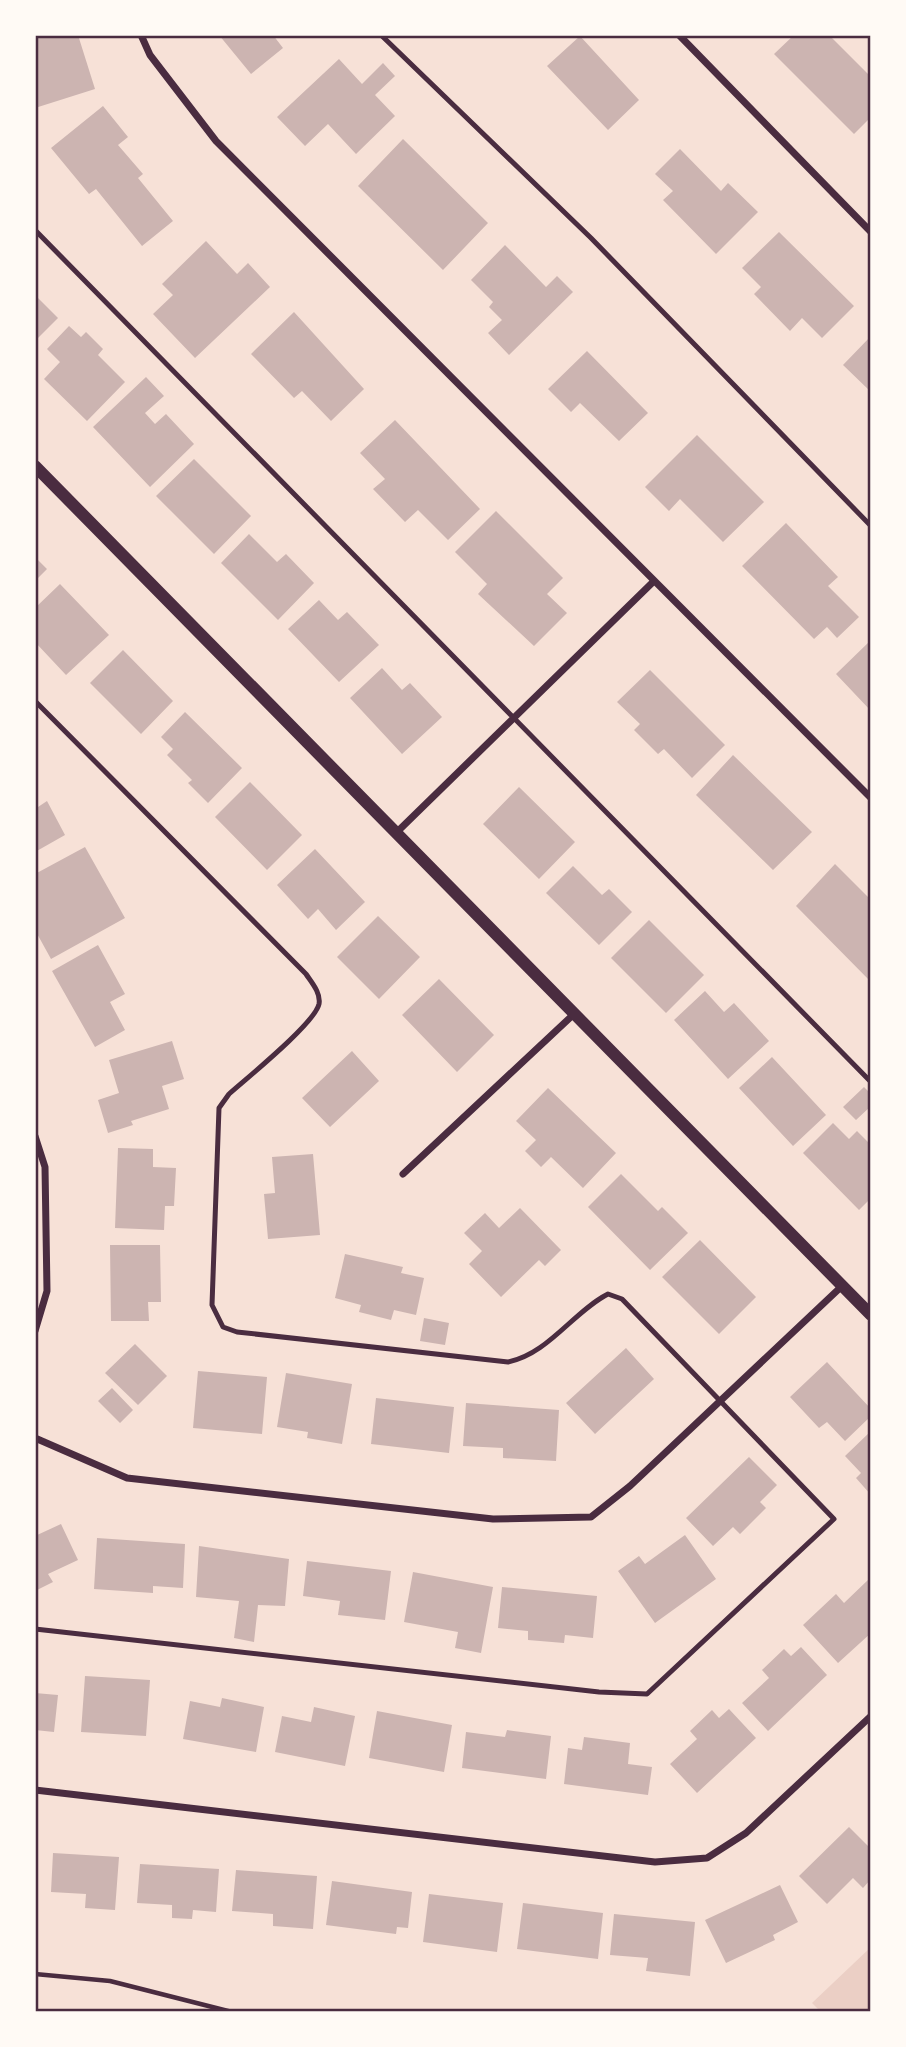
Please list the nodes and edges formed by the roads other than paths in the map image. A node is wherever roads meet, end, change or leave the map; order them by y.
1 (141, 35) edge
2 (381, 35) edge
3 (679, 35) edge
4 (35, 230) edge
5 (871, 232) edge
6 (35, 466) edge
7 (871, 526) edge
8 (653, 582) junction
9 (35, 701) edge
10 (515, 717) junction
11 (871, 798) edge
12 (396, 833) junction
13 (574, 1014) junction
14 (871, 1082) edge
15 (35, 1136) edge
16 (402, 1174) dead end
17 (842, 1286) junction
18 (871, 1315) edge
19 (35, 1331) edge
20 (721, 1400) junction
21 (35, 1438) edge
22 (35, 1629) edge
23 (871, 1716) edge
24 (35, 1790) edge

1 - 8 street
2 - 7 lane
3 - 5 street
4 - 10 lane
6 - 12 street
8 - 10 street
8 - 11 street
9 - 20 lane
10 - 12 street
10 - 14 lane
12 - 13 street
13 - 16 street
13 - 17 street
15 - 19 street
17 - 18 street
17 - 20 street
20 - 21 street
20 - 22 lane
23 - 24 street

